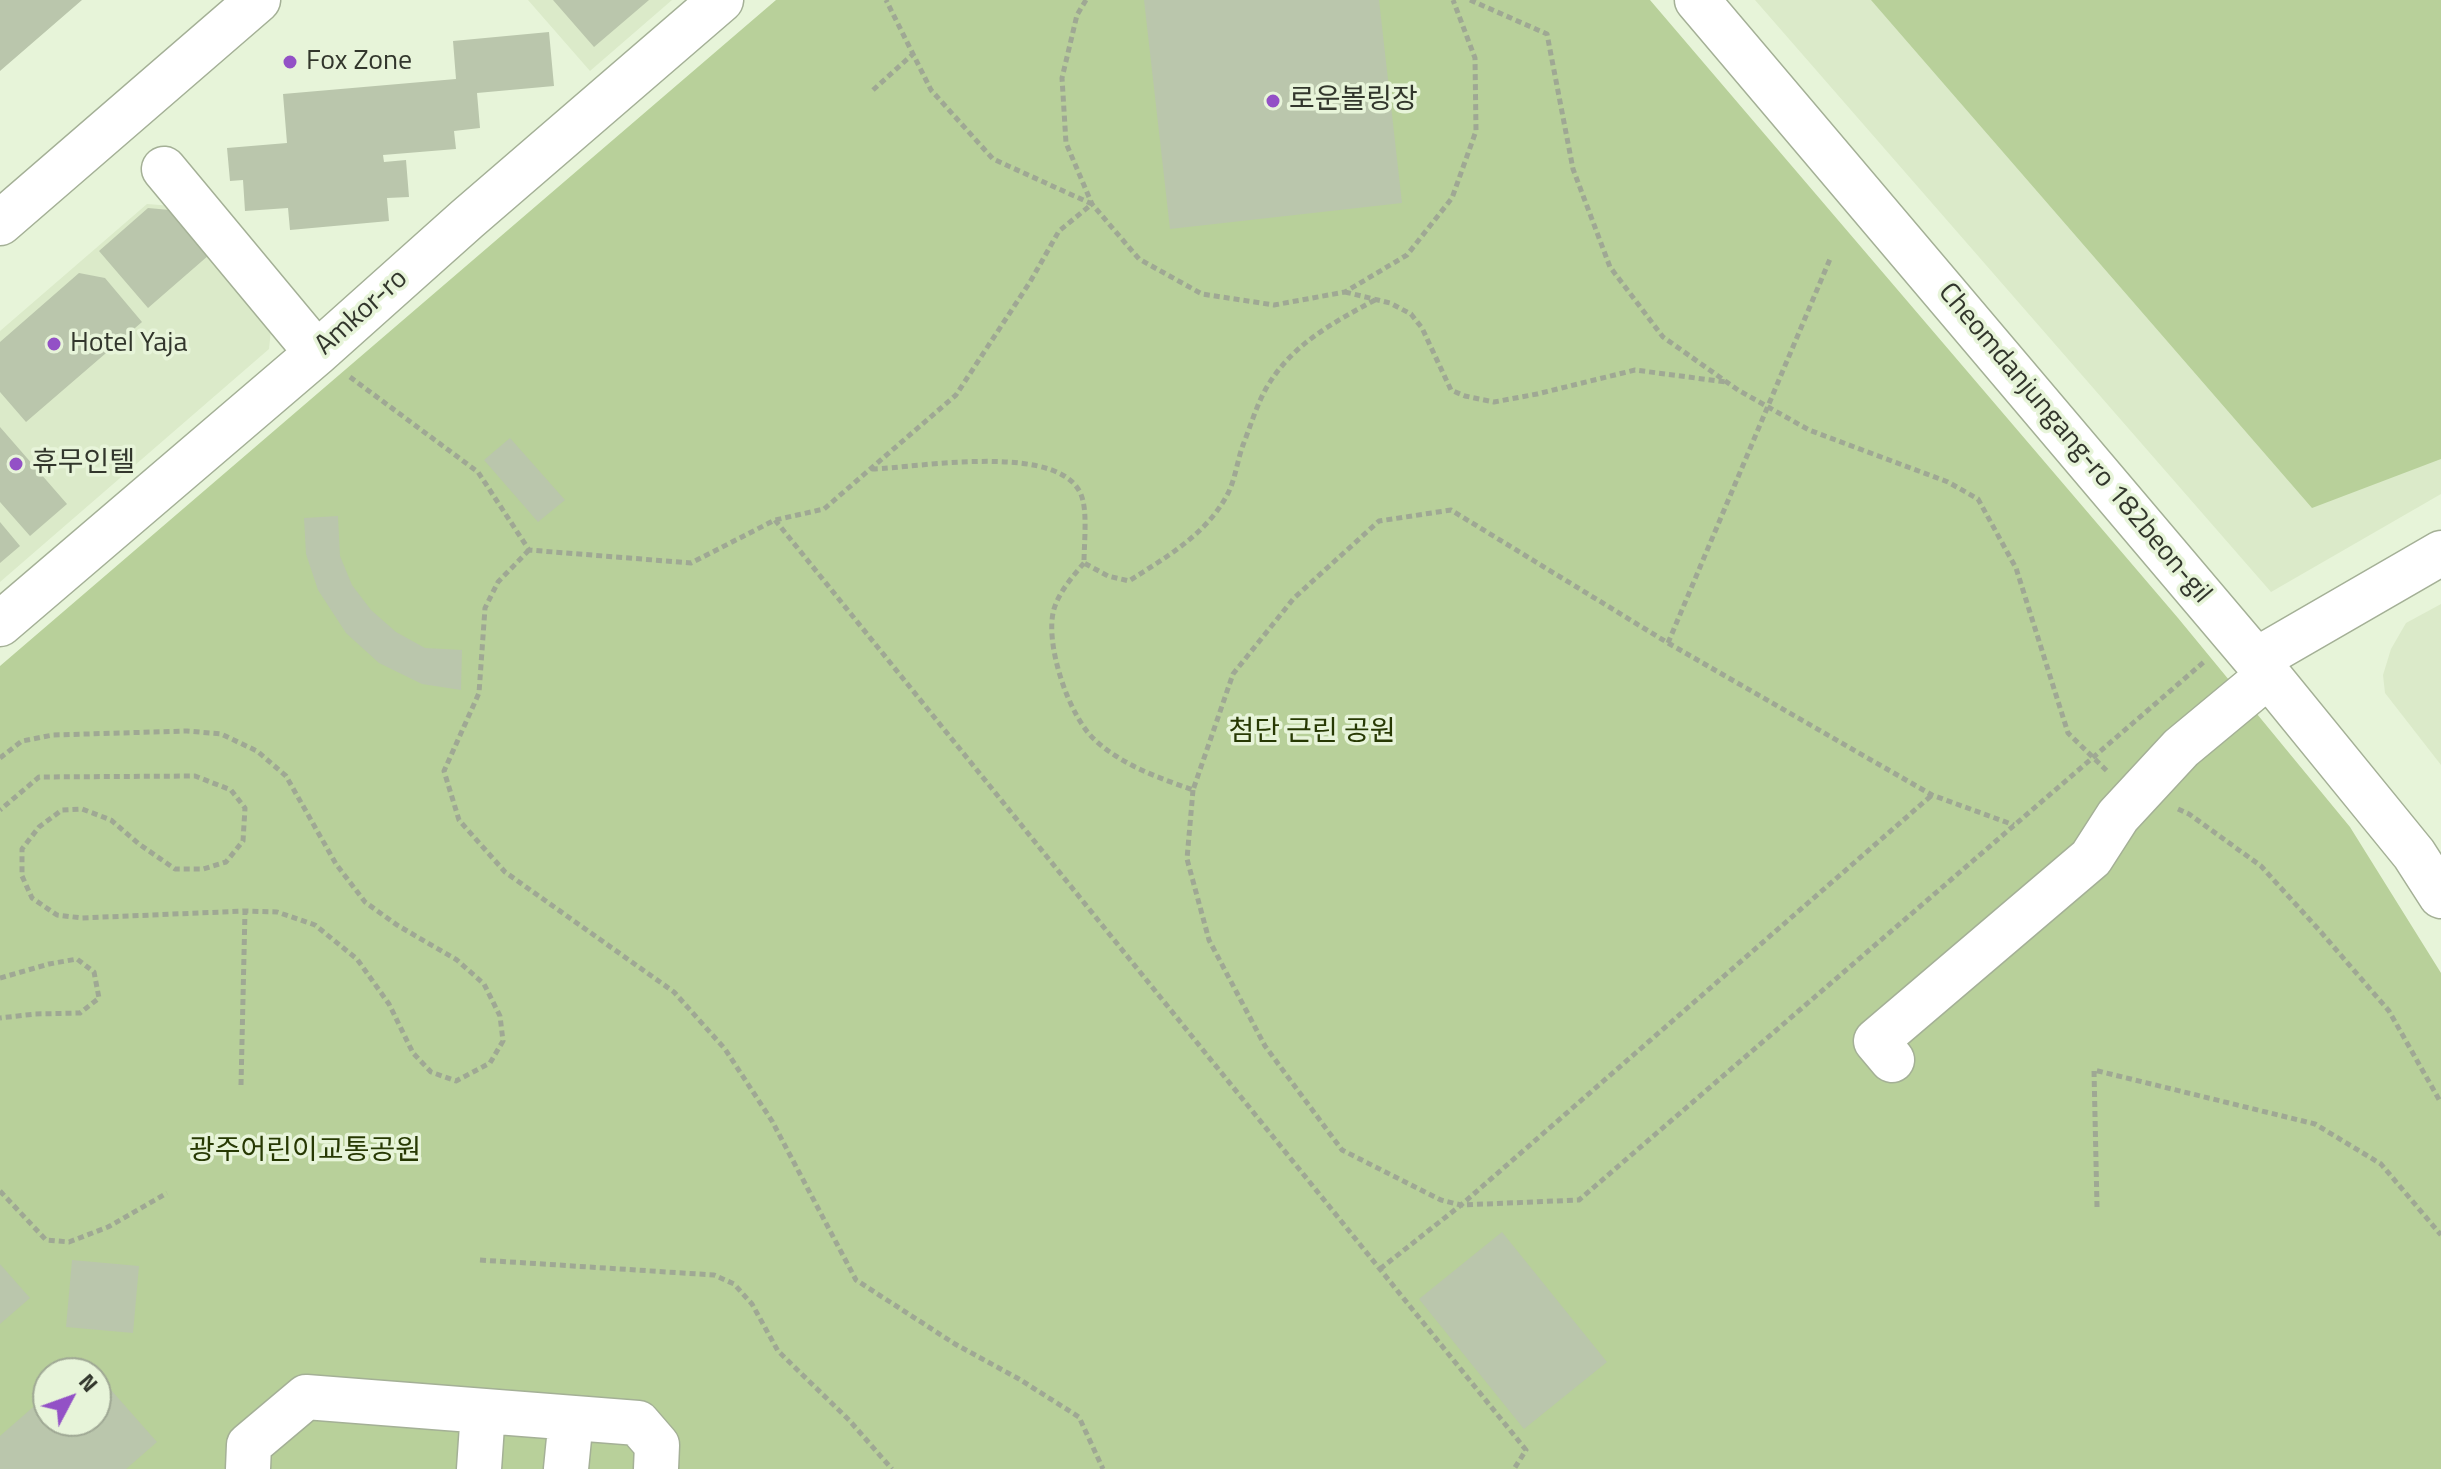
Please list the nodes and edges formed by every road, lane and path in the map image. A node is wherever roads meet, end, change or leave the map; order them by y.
1 (258, 0) edge
2 (721, 0) edge
3 (886, 0) edge
4 (1086, 0) edge
5 (1453, 0) edge
6 (1470, 0) edge
7 (1697, 0) edge
8 (913, 54) junction
9 (873, 90) dead end
10 (164, 169) dead end
11 (1092, 204) junction
12 (0, 223) edge
13 (1830, 259) dead end
14 (1345, 292) junction
15 (1375, 300) junction
16 (317, 353) junction
17 (1727, 382) junction
18 (1768, 406) junction
19 (870, 469) junction
20 (775, 520) junction
21 (529, 550) junction
22 (2441, 553) edge
23 (1084, 563) junction
24 (0, 624) edge
25 (1668, 643) junction
26 (2209, 658) dead end
27 (2262, 668) junction
28 (2093, 757) junction
29 (0, 758) edge
30 (1193, 790) junction
31 (2140, 792) junction
32 (1932, 795) junction
33 (0, 810) edge
34 (2014, 825) junction
35 (2441, 896) edge
36 (245, 911) junction
37 (0, 978) edge
38 (0, 1018) edge
39 (1892, 1060) dead end
40 (241, 1085) dead end
41 (2441, 1103) edge
42 (0, 1191) edge
43 (167, 1193) dead end
44 (1461, 1205) junction
45 (2097, 1207) dead end
46 (2441, 1235) edge
47 (480, 1260) dead end
48 (1380, 1269) junction
49 (483, 1411) junction
50 (571, 1418) junction
51 (248, 1469) edge
52 (479, 1469) edge
53 (566, 1469) edge
54 (656, 1469) edge
55 (892, 1469) edge
56 (1103, 1469) edge
57 (1514, 1469) edge

1 - 12 street
2 - 16 street, Amkor-ro
3 - 8 path
4 - 11 path
5 - 14 path
6 - 17 path
7 - 27 street, Cheomdanjungang-ro 182beon-gil
8 - 9 path
8 - 11 path
10 - 16 street
11 - 14 path
11 - 19 path
13 - 18 path
14 - 15 path
15 - 17 path
15 - 23 path
16 - 21 path
16 - 24 street, Amkor-ro
17 - 18 path
18 - 25 path
18 - 28 path
19 - 20 path
19 - 23 path
20 - 21 path
20 - 48 path
21 - 56 path
22 - 27 street
23 - 30 path
25 - 30 path
25 - 32 path
26 - 28 path
27 - 31 street
27 - 35 street, Cheomdanjungang-ro 182beon-gil
28 - 31 path
28 - 34 path
29 - 36 path
30 - 44 path
31 - 39 street
31 - 41 path
32 - 34 path
32 - 44 path
33 - 36 path
34 - 44 path
36 - 40 path
37 - 38 path
42 - 43 path
44 - 48 path
45 - 46 path
47 - 55 path
48 - 57 path
49 - 50 street
49 - 51 street
49 - 52 street
50 - 53 street
50 - 54 street

